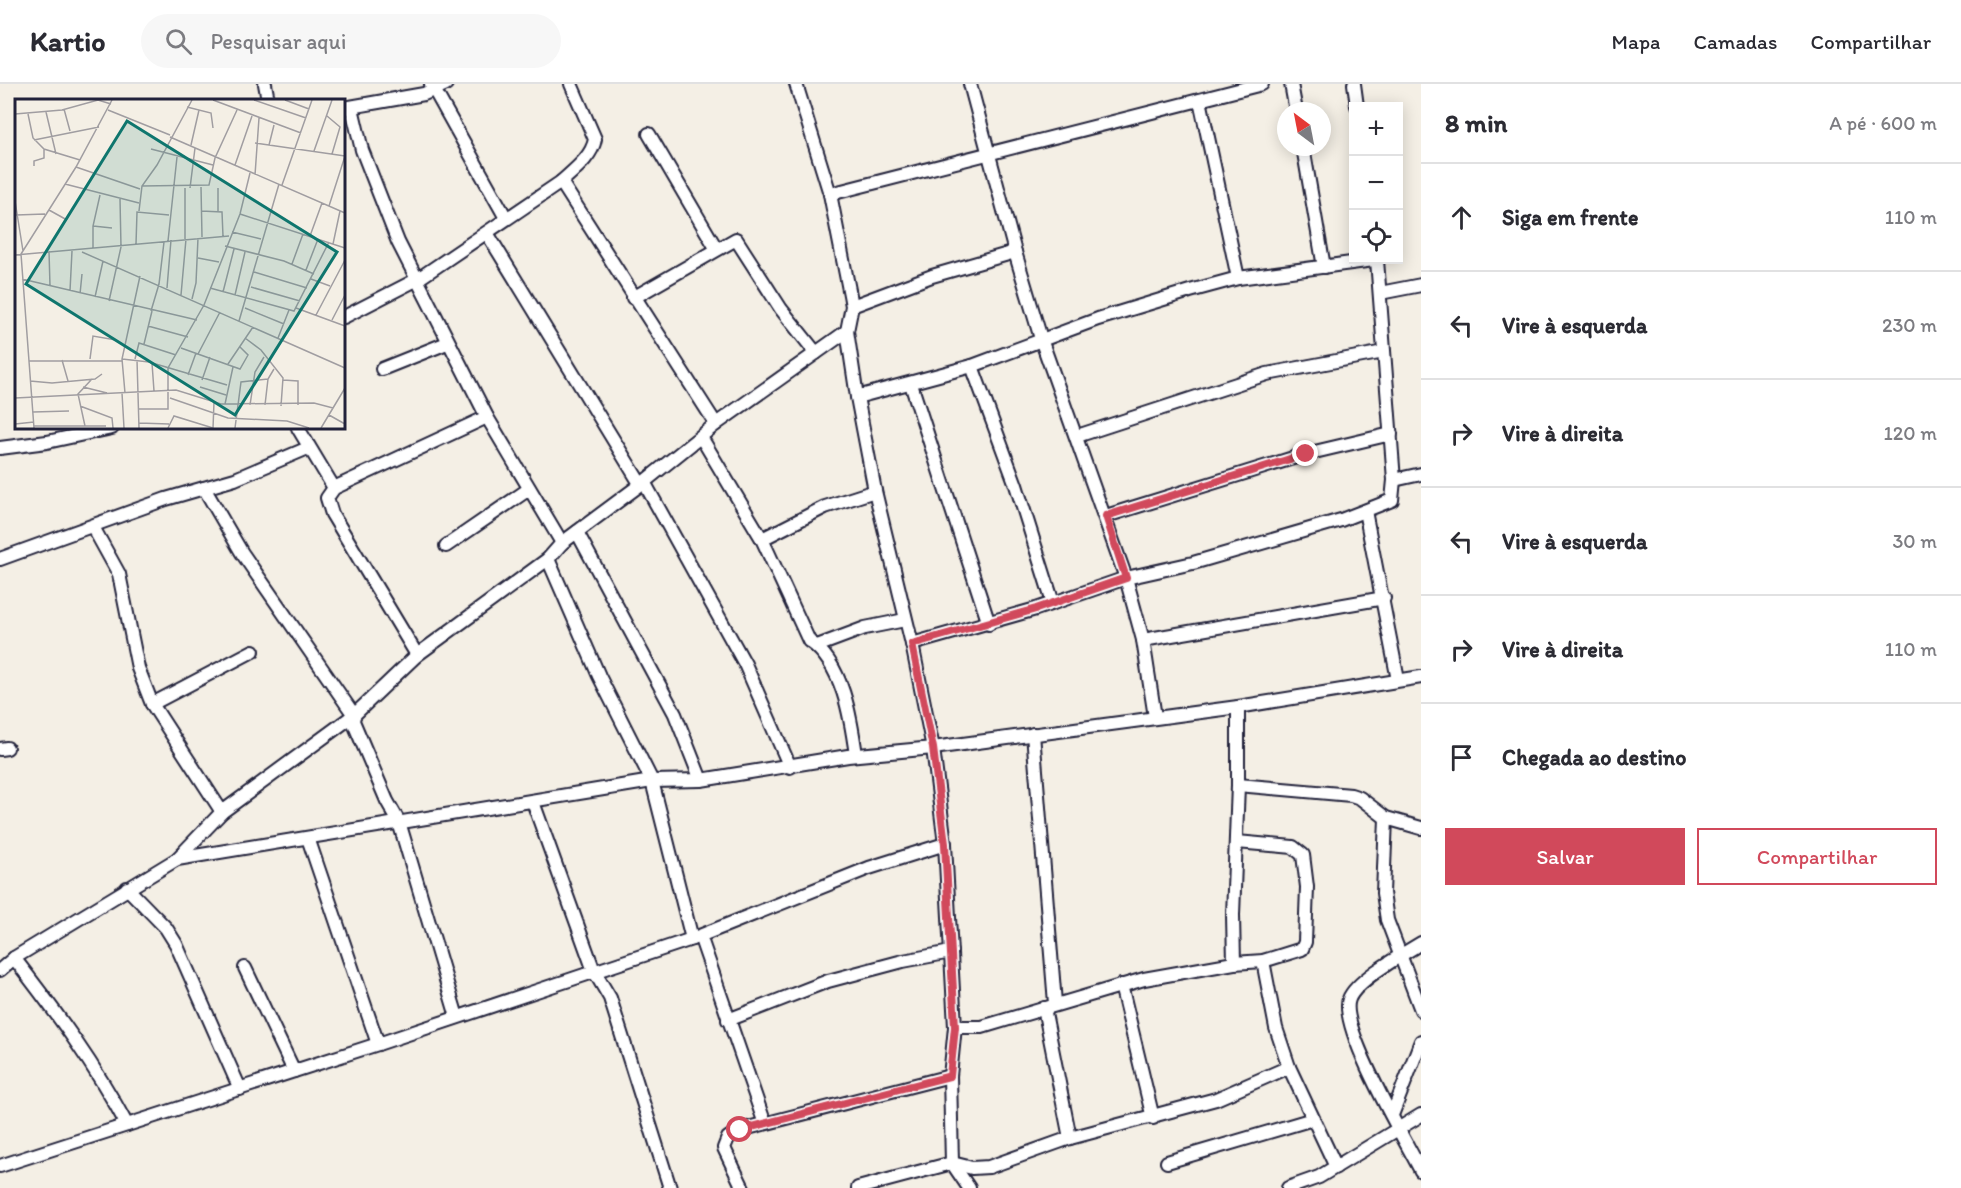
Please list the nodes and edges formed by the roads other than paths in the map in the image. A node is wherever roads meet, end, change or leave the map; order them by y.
1 (265, 84) edge
2 (446, 84) edge
3 (571, 84) edge
4 (796, 84) edge
5 (970, 84) edge
6 (1262, 84) edge
7 (1291, 84) edge
8 (1354, 84) edge
9 (432, 87) edge
10 (1239, 87) edge
11 (268, 99) edge
12 (1200, 100) junction
13 (1294, 102) edge
14 (1357, 102) edge
15 (348, 108) edge
16 (649, 134) dead end
17 (987, 154) junction
18 (1305, 156) edge
19 (561, 182) junction
20 (830, 194) junction
21 (506, 218) junction
22 (487, 233) junction
23 (716, 248) junction
24 (1015, 252) junction
25 (1349, 264) edge
26 (1376, 264) edge
27 (1324, 267) junction
28 (1238, 278) junction
29 (417, 279) junction
30 (1421, 285) edge
31 (1380, 293) junction
32 (633, 298) junction
33 (852, 306) junction
34 (345, 316) edge
35 (847, 331) junction
36 (1042, 342) junction
37 (447, 343) junction
38 (1384, 352) junction
39 (816, 353) junction
40 (972, 366) junction
41 (382, 369) dead end
42 (911, 384) junction
43 (857, 397) junction
44 (488, 417) junction
45 (716, 424) junction
46 (107, 429) edge
47 (298, 429) edge
48 (1391, 434) junction
49 (1077, 436) junction
50 (701, 437) junction
51 (0, 448) edge
52 (308, 448) junction
53 (1421, 474) edge
54 (1394, 480) junction
55 (642, 484) junction
56 (204, 488) junction
57 (334, 488) junction
58 (529, 489) junction
59 (875, 491) junction
60 (1365, 511) junction
61 (1106, 516) junction
62 (93, 527) junction
63 (577, 531) junction
64 (762, 538) junction
65 (562, 543) junction
66 (446, 546) dead end
67 (0, 559) edge
68 (548, 559) junction
69 (1126, 578) junction
70 (1384, 598) junction
71 (1053, 603) junction
72 (905, 620) junction
73 (989, 624) junction
74 (1143, 640) junction
75 (912, 644) junction
76 (817, 646) junction
77 (253, 651) dead end
78 (417, 655) junction
79 (1421, 677) edge
80 (1398, 680) junction
81 (152, 704) junction
82 (1238, 706) junction
83 (354, 715) junction
84 (1155, 717) junction
85 (1033, 734) junction
86 (933, 748) junction
87 (856, 755) junction
88 (790, 767) junction
89 (701, 780) junction
90 (652, 781) junction
91 (1238, 785) junction
92 (533, 802) junction
93 (222, 812) junction
94 (1386, 818) junction
95 (399, 822) junction
96 (1421, 828) edge
97 (308, 838) junction
98 (1236, 842) junction
99 (945, 844) junction
100 (177, 859) junction
101 (127, 888) junction
102 (696, 937) junction
103 (1421, 943) edge
104 (951, 952) junction
105 (1399, 957) junction
106 (14, 958) junction
107 (1263, 961) junction
108 (1234, 963) junction
109 (245, 968) dead end
110 (0, 970) edge
111 (594, 971) junction
112 (1121, 985) junction
113 (1049, 1006) junction
114 (1421, 1010) edge
115 (457, 1017) junction
116 (728, 1020) junction
117 (955, 1027) junction
118 (1421, 1041) edge
119 (378, 1044) junction
120 (1288, 1067) junction
121 (294, 1071) junction
122 (950, 1076) junction
123 (240, 1089) junction
124 (1392, 1115) junction
125 (1421, 1115) edge
126 (1153, 1118) junction
127 (1313, 1119) junction
128 (764, 1122) junction
129 (127, 1125) junction
130 (1398, 1128) junction
131 (1070, 1138) junction
132 (1167, 1162) dead end
133 (952, 1163) junction
134 (0, 1166) edge
135 (1336, 1167) junction
136 (1421, 1171) edge
137 (670, 1188) edge
138 (743, 1188) edge
139 (859, 1188) edge
140 (969, 1188) edge
141 (1288, 1188) edge

1 - 11 street
2 - 9 street
3 - 19 street
4 - 20 street
5 - 17 street
6 - 10 street
7 - 13 street
8 - 14 street
9 - 15 street
9 - 21 street
10 - 12 street
12 - 17 street
12 - 28 street
15 - 29 street
16 - 23 street
17 - 20 street
17 - 24 street
18 - 27 street
19 - 21 street
19 - 32 street
20 - 33 street
21 - 22 street
22 - 29 street
22 - 55 street
23 - 32 street
23 - 39 street
24 - 33 street
24 - 36 street
25 - 27 street
26 - 31 street
27 - 28 street
28 - 36 street
29 - 34 street
29 - 37 street
30 - 31 street
31 - 38 street
32 - 45 street
33 - 35 street
35 - 39 street
35 - 43 street
36 - 40 street
36 - 49 street
37 - 41 street
37 - 44 street
38 - 48 street
38 - 49 street
39 - 45 street
40 - 42 street
40 - 71 street
42 - 43 street
42 - 73 street
43 - 59 street
44 - 57 street
44 - 58 street
45 - 50 street
46 - 51 street
47 - 52 street
48 - 54 street
48 - 61 street
49 - 61 street
50 - 55 street
50 - 64 street
52 - 56 street
52 - 57 street
53 - 54 street
54 - 60 street
55 - 63 street
55 - 88 street
56 - 62 street
56 - 83 street
57 - 78 street
58 - 65 street
58 - 66 street
59 - 64 street
59 - 72 street
60 - 69 street
60 - 70 street
61 - 69 street
62 - 67 street
62 - 81 street
63 - 65 street
63 - 89 street
64 - 76 street
65 - 68 street
68 - 78 street
68 - 90 street
69 - 71 street
69 - 74 street
70 - 74 street
70 - 80 street
71 - 73 street
72 - 75 street
72 - 76 street
73 - 75 street
74 - 84 street
75 - 86 street
76 - 87 street
77 - 81 street
78 - 83 street
79 - 80 street
80 - 82 street
81 - 93 street
82 - 84 street
82 - 91 street
83 - 93 street
83 - 95 street
84 - 85 street
85 - 86 street
85 - 113 street
86 - 87 street
86 - 99 street
87 - 88 street
88 - 89 street
89 - 90 street
90 - 92 street
90 - 102 street
91 - 94 street
91 - 98 street
92 - 95 street
92 - 111 street
93 - 100 street
94 - 96 street
94 - 105 street
95 - 97 street
95 - 115 street
97 - 100 street
97 - 119 street
98 - 107 street
98 - 108 street
99 - 102 street
99 - 104 street
100 - 101 street
101 - 106 street
101 - 123 street
102 - 111 street
102 - 116 street
103 - 105 street
104 - 116 street
104 - 117 street
105 - 114 street
105 - 124 street
106 - 110 street
106 - 129 street
107 - 108 street
107 - 120 street
108 - 112 street
109 - 121 street
111 - 115 street
111 - 137 street
112 - 113 street
112 - 126 street
113 - 117 street
113 - 131 street
115 - 119 street
116 - 128 street
117 - 122 street
118 - 124 street
119 - 121 street
120 - 126 street
120 - 127 street
121 - 123 street
122 - 128 street
122 - 133 street
123 - 129 street
124 - 130 street
125 - 130 street
126 - 131 street
127 - 132 street
127 - 135 street
128 - 138 street
129 - 134 street
130 - 135 street
130 - 136 street
131 - 133 street
133 - 139 street
133 - 140 street
135 - 141 street

